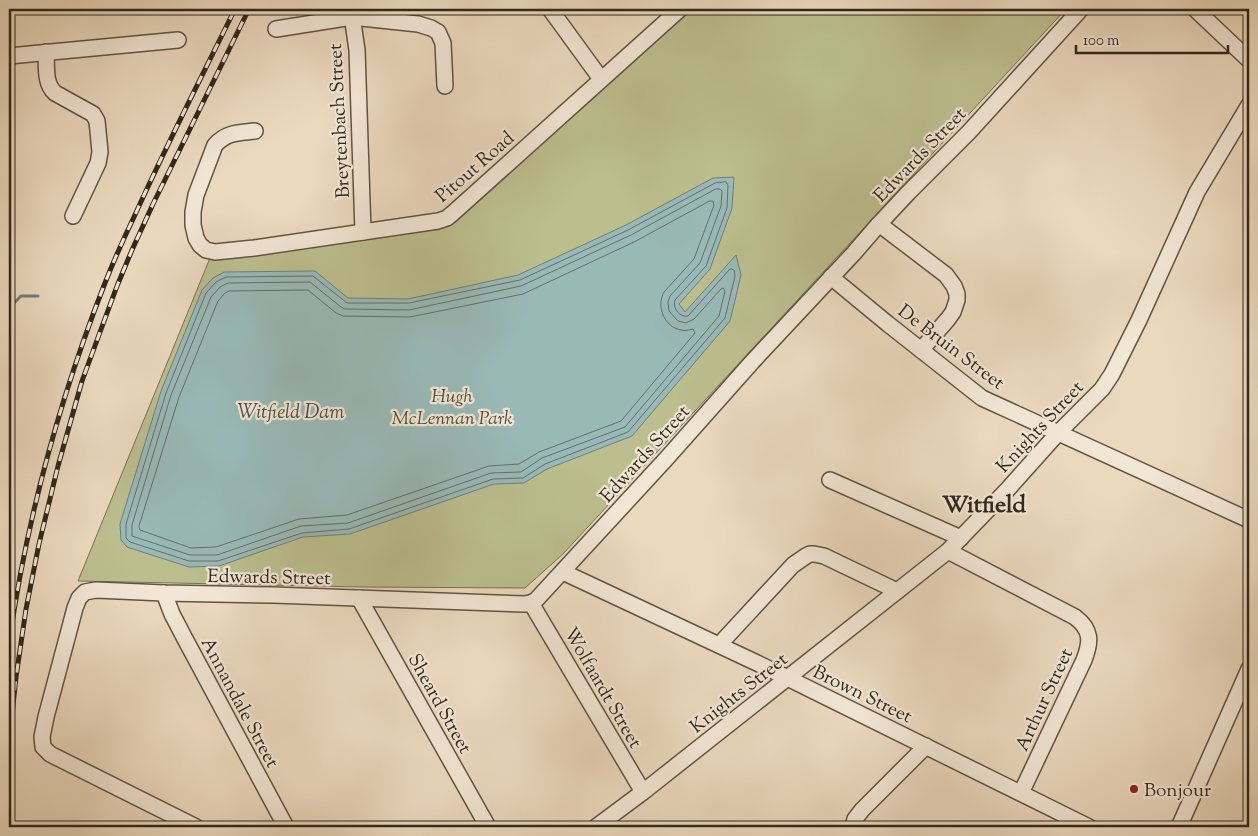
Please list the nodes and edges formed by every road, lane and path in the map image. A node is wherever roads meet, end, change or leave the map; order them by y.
1 (550, 9) edge
2 (680, 9) edge
3 (1081, 9) edge
4 (1195, 9) edge
5 (352, 13) edge
6 (276, 29) dead end
7 (178, 40) dead end
8 (46, 52) junction
9 (9, 56) edge
10 (1249, 60) edge
11 (601, 79) junction
12 (445, 86) dead end
13 (1249, 105) edge
14 (255, 131) dead end
15 (73, 216) dead end
16 (879, 224) junction
17 (363, 232) junction
18 (831, 278) junction
19 (921, 350) junction
20 (1058, 433) junction
21 (830, 480) dead end
22 (1249, 520) edge
23 (961, 538) junction
24 (948, 551) junction
25 (563, 572) junction
26 (897, 591) junction
27 (164, 594) junction
28 (360, 598) junction
29 (531, 603) junction
30 (719, 645) junction
31 (1249, 669) edge
32 (787, 679) junction
33 (926, 746) junction
34 (643, 792) junction
35 (1021, 793) junction
36 (196, 827) edge
37 (286, 827) edge
38 (488, 827) edge
39 (596, 827) edge
40 (853, 827) edge
41 (1090, 827) edge
42 (1179, 827) edge

1 - 11 street
2 - 11 street, Pitout Road
3 - 16 street, Edwards Street
4 - 10 street
5 - 6 street
5 - 12 street
5 - 17 street, Breytenbach Street
7 - 8 street
8 - 9 street
8 - 15 street
11 - 17 street, Pitout Road
13 - 20 street, Knights Street
14 - 17 street, Pitout Road
16 - 18 street, Edwards Street
16 - 19 street
18 - 19 street, De Bruin Street
18 - 25 street, Edwards Street
19 - 20 street, De Bruin Street
20 - 22 street, De Bruin Street
20 - 23 street, Knights Street
21 - 23 street
23 - 24 street, Knights Street
24 - 26 street, Knights Street
24 - 35 street, Arthur Street
25 - 29 street, Edwards Street
25 - 30 street, Brown Street
26 - 30 street
26 - 32 street, Knights Street
27 - 28 street, Edwards Street
27 - 36 street, Edwards Street
27 - 37 street, Annandale Street
28 - 29 street, Edwards Street
28 - 38 street, Sheard Street
29 - 34 street, Wolfaardt Street
30 - 32 street, Brown Street
31 - 42 street
32 - 33 street, Brown Street
32 - 34 street, Knights Street
33 - 35 street, Brown Street
33 - 40 street
34 - 39 street, Knights Street
35 - 41 street, Brown Street

